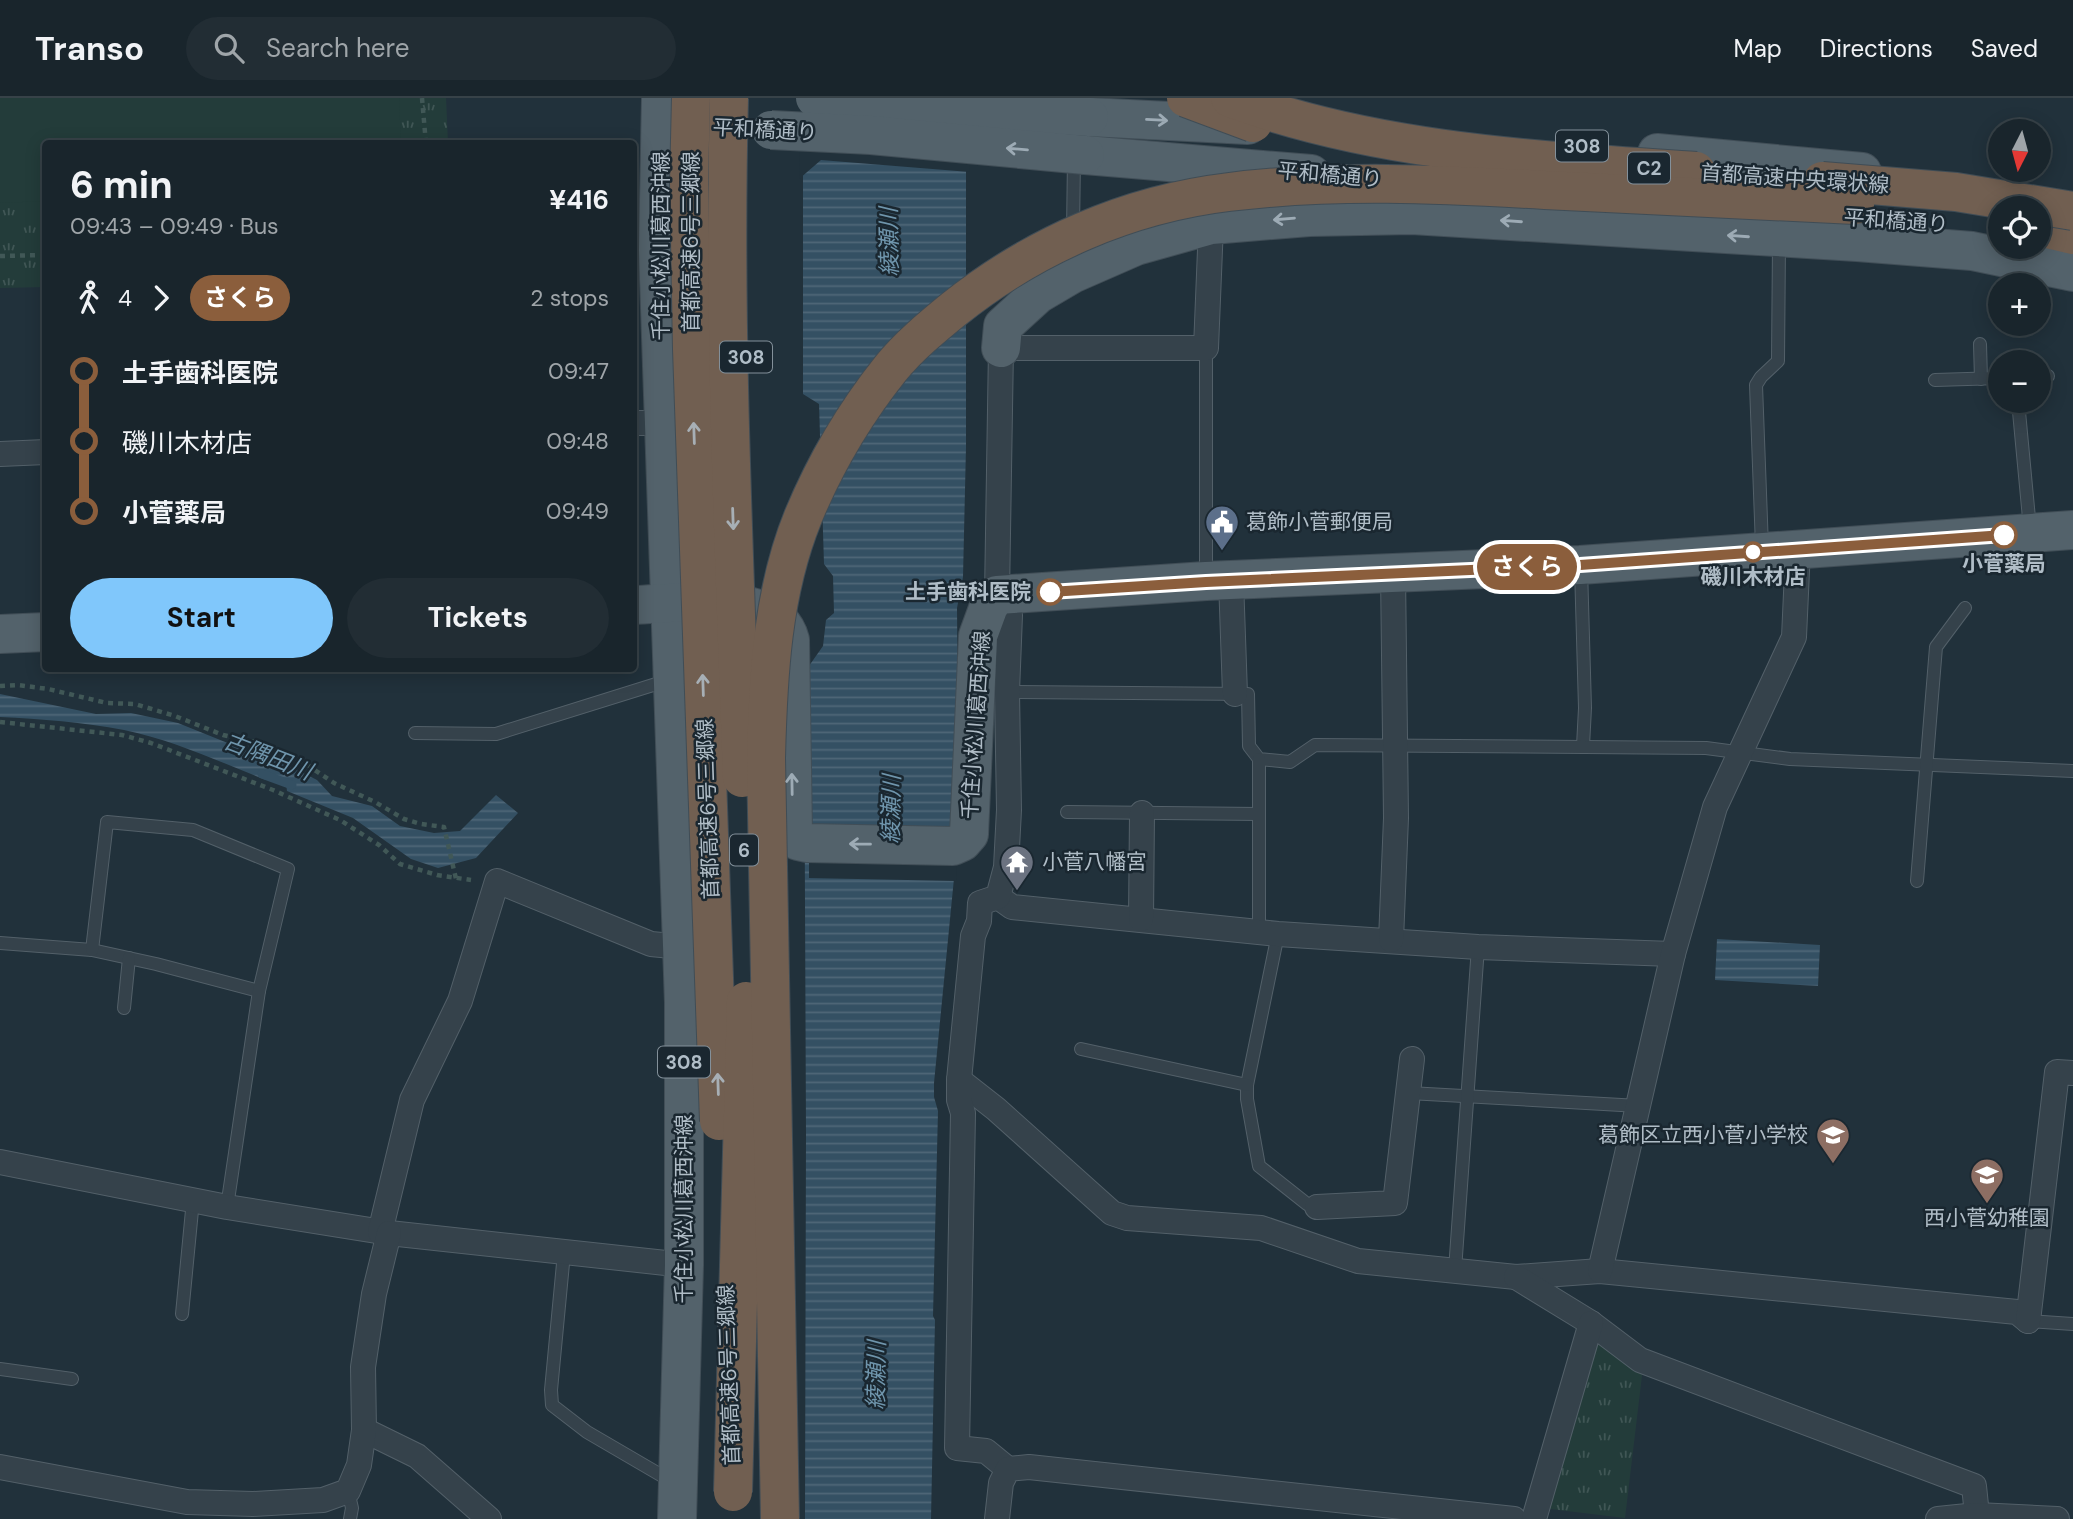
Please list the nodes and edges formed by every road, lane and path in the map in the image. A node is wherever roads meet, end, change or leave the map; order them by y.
1 (422, 98) edge
2 (691, 98) edge
3 (815, 98) edge
4 (1186, 98) edge
5 (1230, 98) edge
6 (661, 112) edge
7 (747, 114) edge
8 (1080, 127) edge
9 (426, 140) edge
10 (1775, 177) junction
11 (2073, 203) edge
12 (1855, 205) junction
13 (2073, 211) edge
14 (1988, 220) edge
15 (1211, 225) junction
16 (1988, 230) edge
17 (2051, 230) edge
18 (2073, 235) edge
19 (1779, 239) junction
20 (2051, 242) edge
21 (2073, 247) edge
22 (42, 255) edge
23 (0, 256) edge
24 (1072, 261) junction
25 (2073, 272) edge
26 (1980, 344) dead end
27 (1001, 348) junction
28 (1206, 348) junction
29 (1981, 379) junction
30 (1988, 379) edge
31 (1935, 380) dead end
32 (2019, 413) edge
33 (42, 452) edge
34 (0, 454) edge
35 (2073, 530) edge
36 (2030, 533) junction
37 (1780, 550) junction
38 (1580, 565) junction
39 (1392, 573) junction
40 (1219, 581) junction
41 (998, 595) junction
42 (652, 605) edge
43 (1965, 608) dead end
44 (42, 632) edge
45 (0, 634) edge
46 (672, 679) junction
47 (0, 686) edge
48 (1007, 692) junction
49 (1235, 694) junction
50 (0, 723) edge
51 (415, 733) dead end
52 (1396, 746) junction
53 (1583, 746) junction
54 (1743, 751) junction
55 (1259, 759) junction
56 (1926, 766) junction
57 (2073, 771) edge
58 (1066, 812) dead end
59 (1142, 813) junction
60 (1259, 814) junction
61 (456, 879) junction
62 (497, 881) junction
63 (1917, 881) dead end
64 (998, 897) junction
65 (1141, 919) junction
66 (1269, 933) junction
67 (1391, 940) junction
68 (0, 943) edge
69 (682, 947) junction
70 (1478, 947) junction
71 (92, 950) junction
72 (1673, 954) junction
73 (129, 958) junction
74 (259, 991) junction
75 (124, 1007) dead end
76 (1081, 1049) dead end
77 (1412, 1059) dead end
78 (2073, 1073) edge
79 (959, 1080) junction
80 (1247, 1084) junction
81 (1409, 1093) junction
82 (1466, 1098) junction
83 (1639, 1107) junction
84 (0, 1162) edge
85 (193, 1200) junction
86 (227, 1206) junction
87 (1312, 1206) junction
88 (384, 1233) junction
89 (1317, 1245) junction
90 (564, 1253) junction
91 (684, 1265) junction
92 (1455, 1269) junction
93 (1600, 1271) junction
94 (1516, 1278) junction
95 (182, 1314) dead end
96 (2028, 1321) junction
97 (1591, 1323) junction
98 (2073, 1324) edge
99 (0, 1369) edge
100 (72, 1379) dead end
101 (364, 1430) junction
102 (0, 1467) edge
103 (1008, 1469) junction
104 (348, 1491) junction
105 (678, 1502) edge
106 (734, 1506) edge
107 (1358, 1511) edge
108 (250, 1512) edge
109 (1977, 1515) junction
110 (2042, 1518) edge
111 (349, 1519) edge
112 (489, 1519) edge
113 (767, 1519) edge
114 (780, 1519) edge
115 (997, 1519) edge
116 (1514, 1519) edge
117 (1534, 1519) edge
118 (1938, 1519) edge

1 - 9 path
106 -> 2 highway, 首都高速6号三郷線 / 6, bridge
3 - 8 main road, 平和橋通り / 308, bridge
4 - 12 highway, 首都高速中央環状線 / C2, bridge
5 - 10 highway, 首都高速中央環状線 / C2, bridge
6 - 7 main road, 平和橋通り / 308
6 - 42 main road, 千住小松川葛西沖線 / 308
8 -> 7 main road, 平和橋通り / 308, bridge
7 - 42 main road, 千住小松川葛西沖線 / 308
7 -> 113 highway, 首都高速6号三郷線 / 6, bridge
8 -> 11 main road, 平和橋通り / 308
8 - 16 main road, 平和橋通り / 308
8 - 24 lane
10 - 13 highway, 首都高速中央環状線 / C2, bridge
10 - 106 highway, bridge
12 - 14 highway, 首都高速中央環状線 / C2
12 - 114 highway, bridge
19 -> 15 main road
15 - 24 main road
15 - 28 street
17 - 18 highway
19 - 25 main road
19 - 37 lane
20 - 21 main road
22 - 23 path
24 - 27 main road
26 - 29 lane
27 - 28 street
27 - 41 street
28 - 40 lane
29 - 30 lane
29 - 31 lane
32 - 36 lane
33 - 34 street
35 - 36 main road
36 - 37 main road
37 - 38 main road
37 - 54 street
38 - 39 main road
38 - 53 lane
39 - 40 main road
39 - 52 street
40 - 41 main road
40 - 49 street
41 -> 42 main road, 千住小松川葛西沖線
41 - 48 street
42 - 46 main road, 千住小松川葛西沖線 / 308
43 - 56 lane
44 - 45 main road
46 - 51 lane
46 - 69 main road, 千住小松川葛西沖線 / 308
47 - 61 path
48 - 49 lane
48 - 64 street
49 - 55 lane
50 - 61 path
52 - 53 lane
52 - 55 lane
52 - 67 street
53 - 54 lane
54 - 56 lane
54 - 72 street
55 - 60 lane
56 - 57 lane
56 - 63 lane
58 - 59 lane
59 - 60 lane
59 - 65 street
60 - 66 lane
61 - 62 path
62 - 69 street
62 - 88 street
64 - 65 street
64 - 79 street
65 - 66 street
66 - 67 street
66 - 80 lane
67 - 70 street
68 - 71 lane
69 - 91 main road, 千住小松川葛西沖線 / 308
70 - 72 street
70 - 82 lane
71 - 73 lane
71 - 74 lane
72 - 83 street
73 - 74 lane
73 - 75 lane
74 - 86 lane
76 - 80 lane
77 - 81 street
78 - 96 street
79 - 89 street
79 - 103 street
80 - 87 lane
81 - 82 lane
81 - 87 street
82 - 83 lane
82 - 92 lane
83 - 93 street
84 - 85 street
85 - 86 street
85 - 95 lane
86 - 88 street
87 - 89 street
88 - 90 street
88 - 101 street
89 - 92 street
90 - 91 street
90 - 105 lane
91 - 105 main road, 千住小松川葛西沖線 / 308
92 - 94 street
93 - 94 street
93 - 96 street
94 - 97 street
96 - 98 lane
97 - 109 street
97 - 117 street
99 - 100 lane
101 - 104 street
101 - 112 street
102 - 108 street
103 - 107 street
103 - 115 street
104 - 108 street
104 - 111 lane
107 - 116 street
109 - 110 street
109 - 118 street

